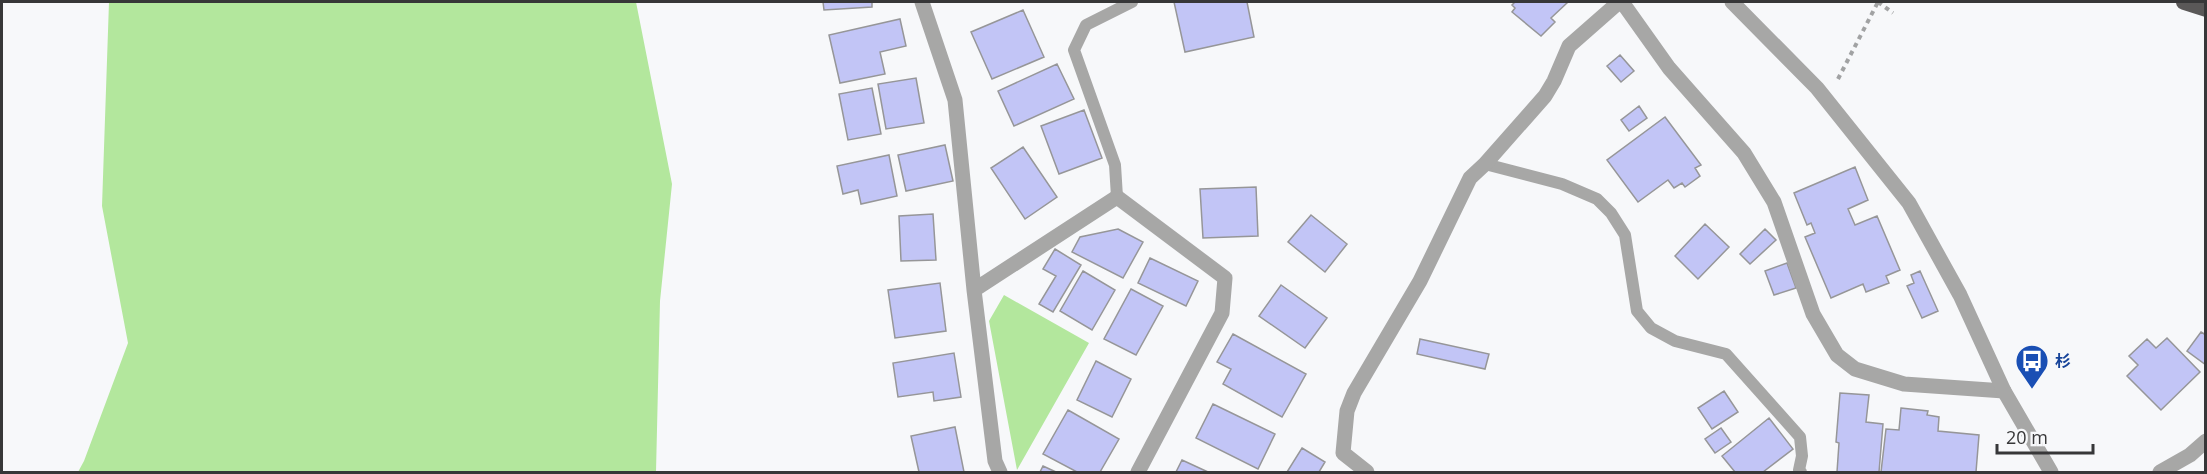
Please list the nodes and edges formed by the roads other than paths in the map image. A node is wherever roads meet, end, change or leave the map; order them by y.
1 (922, 2) edge
2 (1132, 2) edge
3 (1620, 2) edge
4 (1732, 2) edge
5 (2184, 2) edge
6 (2205, 9) edge
7 (1485, 164) junction
8 (1116, 197) junction
9 (974, 290) junction
10 (2004, 391) junction
11 (2205, 441) edge
12 (1000, 472) edge
13 (1138, 472) edge
14 (1367, 472) edge
15 (1801, 472) edge
16 (2051, 472) edge
17 (2160, 472) edge

1 - 9 street
2 - 8 lane
3 - 7 street
3 - 10 street
4 - 10 street
5 - 6 highway
7 - 14 street
7 - 15 lane
8 - 9 street
8 - 13 street
9 - 12 street
10 - 16 street
11 - 17 street

